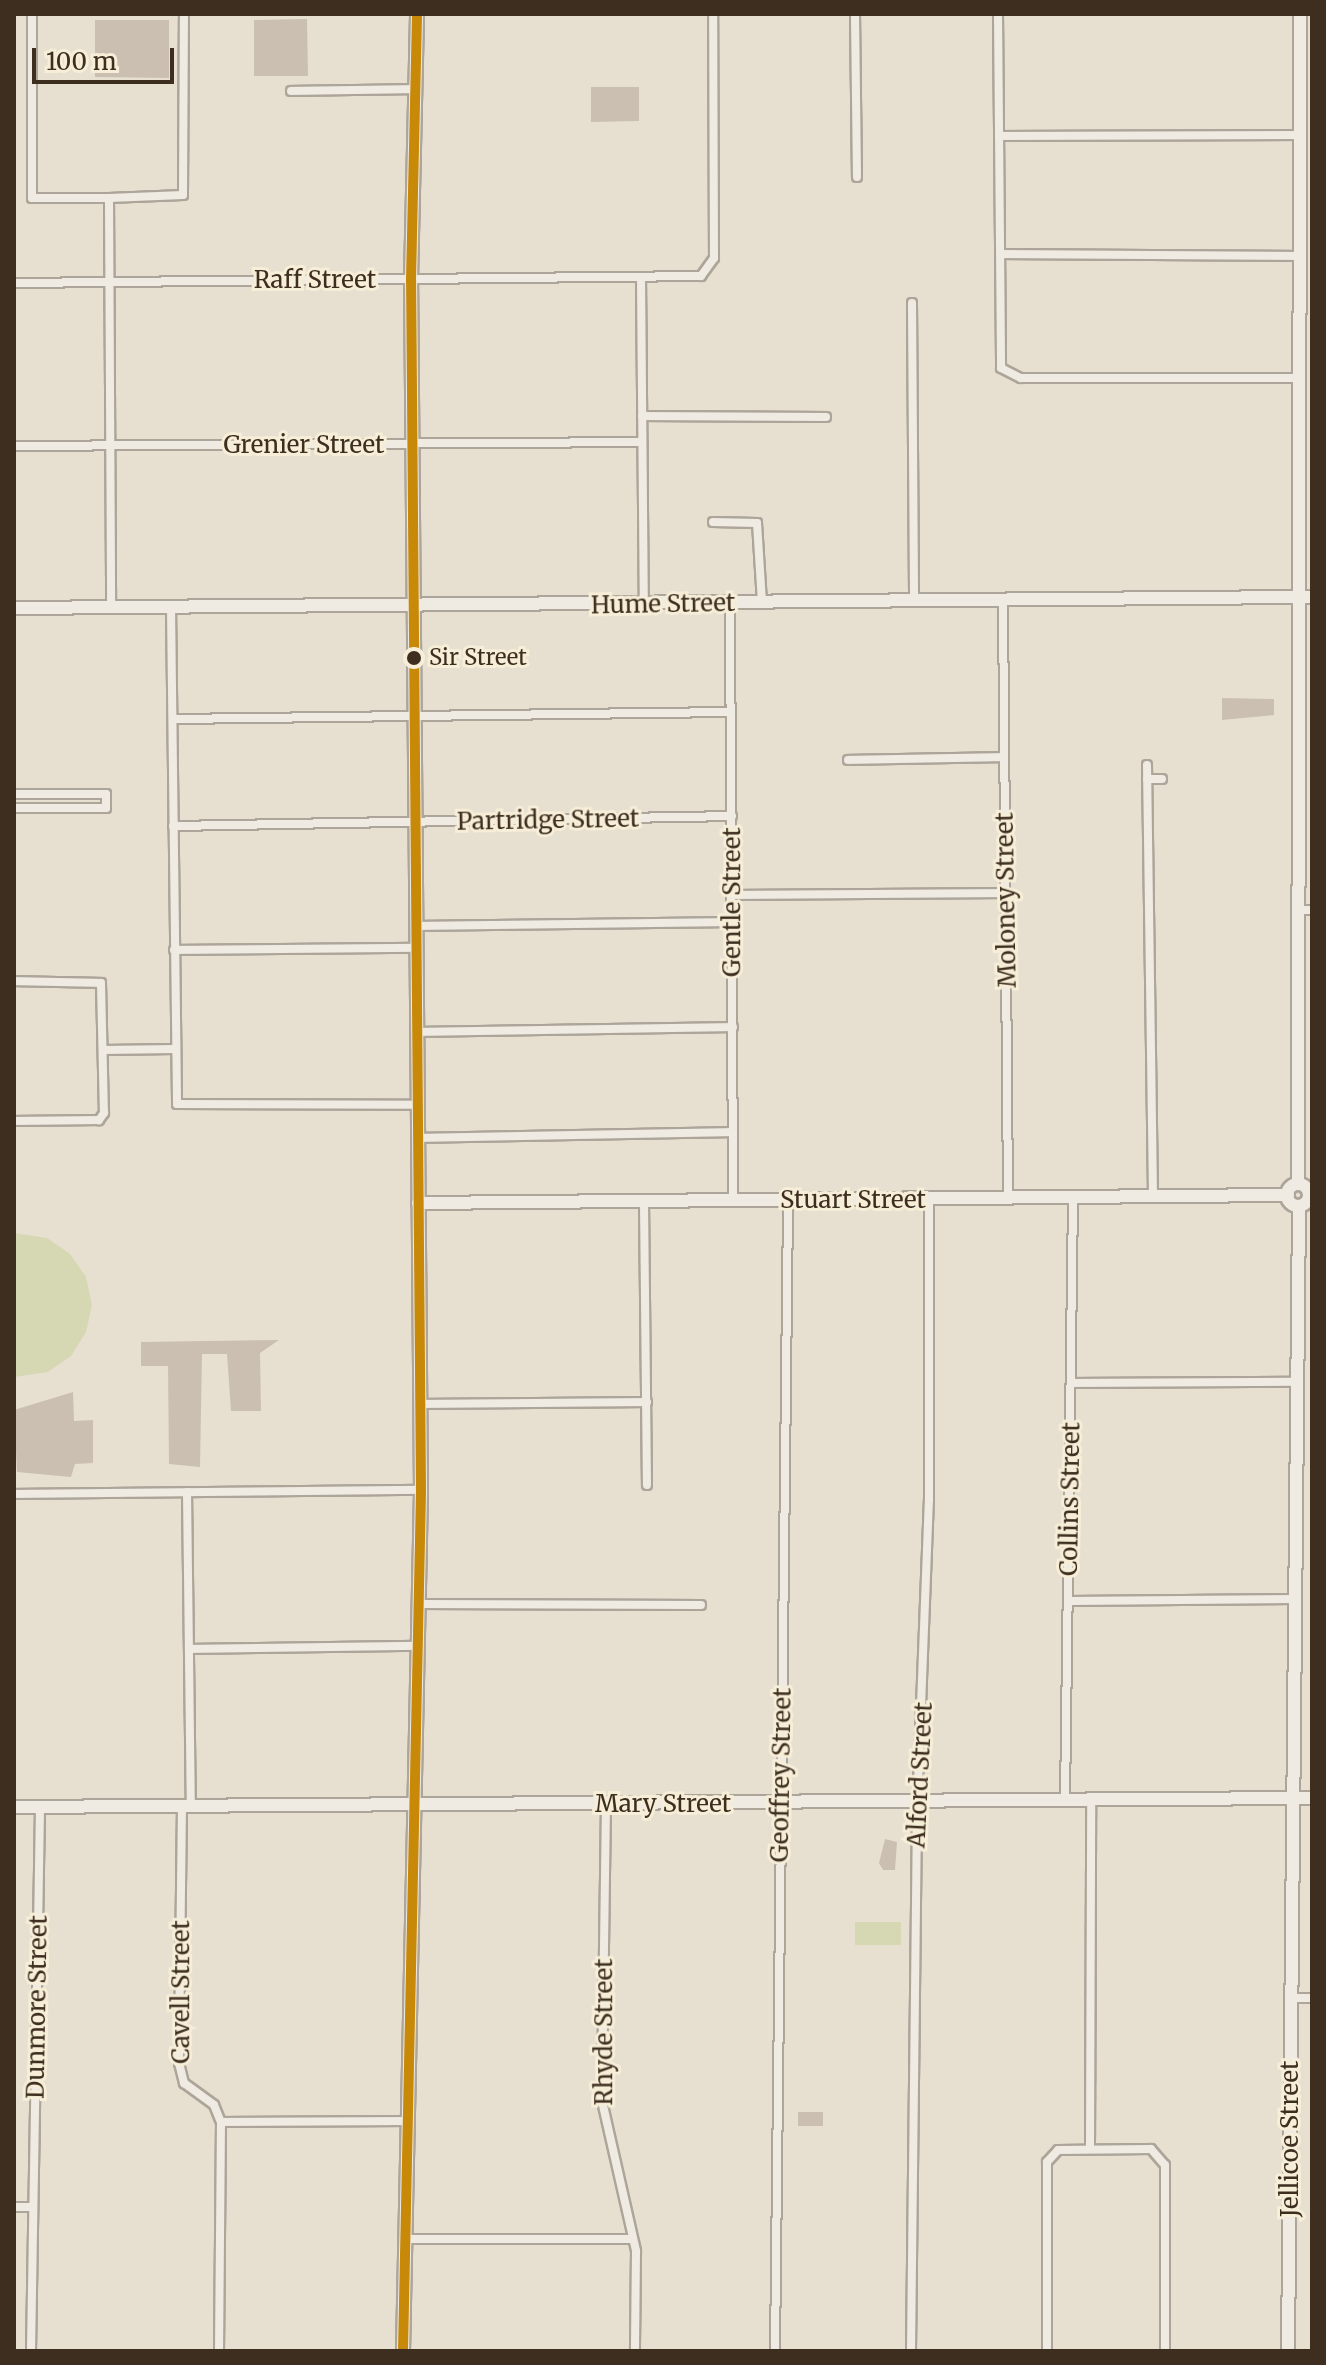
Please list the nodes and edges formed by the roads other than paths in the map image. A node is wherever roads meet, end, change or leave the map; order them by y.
1 (32, 14) edge
2 (184, 14) edge
3 (417, 14) edge
4 (713, 14) edge
5 (855, 14) edge
6 (998, 14) edge
7 (1300, 14) edge
8 (417, 89) junction
9 (291, 91) dead end
10 (1300, 135) junction
11 (999, 136) junction
12 (857, 177) dead end
13 (109, 198) junction
14 (1001, 254) junction
15 (1301, 256) junction
16 (641, 278) junction
17 (411, 280) junction
18 (110, 282) junction
19 (14, 283) edge
20 (912, 303) dead end
21 (1306, 345) edge
22 (1301, 378) junction
23 (642, 416) junction
24 (826, 417) dead end
25 (642, 442) junction
26 (413, 444) junction
27 (14, 446) edge
28 (110, 446) junction
29 (713, 522) dead end
30 (1306, 597) edge
31 (914, 601) junction
32 (1003, 601) junction
33 (762, 602) junction
34 (730, 603) junction
35 (644, 604) junction
36 (414, 606) junction
37 (171, 607) junction
38 (14, 608) edge
39 (111, 608) junction
40 (731, 712) junction
41 (415, 717) junction
42 (173, 719) junction
43 (1004, 757) junction
44 (848, 760) dead end
45 (1147, 765) dead end
46 (1147, 779) junction
47 (1162, 779) dead end
48 (14, 794) edge
49 (14, 808) edge
50 (732, 816) junction
51 (416, 822) junction
52 (173, 826) junction
53 (1006, 893) junction
54 (732, 895) junction
55 (1306, 910) edge
56 (732, 922) junction
57 (416, 926) junction
58 (416, 948) junction
59 (174, 950) junction
60 (14, 981) edge
61 (733, 1027) junction
62 (417, 1032) junction
63 (175, 1049) junction
64 (103, 1050) junction
65 (418, 1105) junction
66 (14, 1121) edge
67 (733, 1132) junction
68 (418, 1138) junction
69 (1298, 1184) junction
70 (1288, 1195) junction
71 (1311, 1195) edge
72 (1153, 1197) junction
73 (1008, 1198) junction
74 (1073, 1198) junction
75 (929, 1199) junction
76 (788, 1200) junction
77 (733, 1201) junction
78 (644, 1202) junction
79 (418, 1203) junction
80 (1299, 1206) junction
81 (1296, 1382) junction
82 (1072, 1383) junction
83 (647, 1402) junction
84 (420, 1404) junction
85 (647, 1485) dead end
86 (421, 1490) junction
87 (187, 1492) junction
88 (14, 1494) edge
89 (1294, 1599) junction
90 (1069, 1601) junction
91 (418, 1604) junction
92 (701, 1605) dead end
93 (416, 1646) junction
94 (189, 1649) junction
95 (1291, 1798) junction
96 (1312, 1798) edge
97 (919, 1801) junction
98 (1065, 1801) junction
99 (1091, 1801) junction
100 (780, 1803) junction
101 (606, 1804) junction
102 (410, 1805) junction
103 (187, 1806) junction
104 (14, 1807) edge
105 (40, 1807) junction
106 (1292, 1998) junction
107 (1312, 1998) edge
108 (406, 2121) junction
109 (221, 2122) junction
110 (1090, 2149) junction
111 (14, 2207) edge
112 (33, 2207) junction
113 (403, 2239) junction
114 (632, 2239) junction
115 (31, 2351) edge
116 (219, 2351) edge
117 (403, 2351) edge
118 (635, 2351) edge
119 (775, 2351) edge
120 (911, 2351) edge
121 (1047, 2351) edge
122 (1165, 2351) edge
123 (1288, 2351) edge

1 - 13 street
2 - 13 street
3 - 8 street
4 - 16 street, Raff Street
5 - 12 street
6 - 11 street
7 - 10 street
8 - 9 street
8 - 17 street
10 - 11 street
10 - 15 street
11 - 14 street
13 - 18 street
14 - 15 street
14 - 22 street
15 - 21 street
16 - 17 street, Raff Street
16 - 23 street
17 - 18 street, Raff Street
17 - 26 street
18 - 19 street, Raff Street
18 - 28 street
20 - 31 street
21 - 22 street
22 - 30 street
23 - 24 street
23 - 25 street
25 - 26 street, Grenier Street
25 - 35 street
26 - 28 street, Grenier Street
26 - 36 street
27 - 28 street, Grenier Street
28 - 39 street
29 - 33 street
30 - 32 street, Hume Street
30 - 55 street
31 - 32 street, Hume Street
31 - 33 street, Hume Street
32 - 43 street, Moloney Street
33 - 34 street, Hume Street
34 - 35 street, Hume Street
34 - 40 street, Gentle Street
35 - 36 street, Hume Street
36 - 37 street, Hume Street
36 - 41 street
37 - 39 street, Hume Street
37 - 42 street
38 - 39 street, Hume Street
40 - 41 street
40 - 50 street, Gentle Street
41 - 42 street
41 - 51 street
42 - 52 street
43 - 44 street
43 - 53 street, Moloney Street
45 - 46 street
46 - 47 street
46 - 72 street
48 - 49 street
50 - 51 street, Partridge Street
50 - 54 street, Gentle Street
51 - 52 street, Partridge Street
51 - 57 street
52 - 59 street
53 - 54 street
53 - 73 street, Moloney Street
54 - 56 street, Gentle Street
55 - 69 street
56 - 57 street
56 - 61 street, Gentle Street
57 - 58 street
58 - 59 street
58 - 62 street
59 - 63 street
60 - 64 street
61 - 62 street
61 - 67 street, Gentle Street
62 - 65 street
63 - 64 street
63 - 65 street
64 - 66 street
65 - 68 street
67 - 68 street
67 - 77 street, Gentle Street
68 - 79 street
69 - 70 street
69 - 71 street
70 - 72 street, Stuart Street
70 - 80 street
71 - 80 street
72 - 74 street, Stuart Street
73 - 74 street, Stuart Street
73 - 75 street, Stuart Street
74 - 82 street, Collins Street
75 - 76 street, Stuart Street
75 - 97 street, Alford Street
76 - 77 street, Stuart Street
76 - 100 street, Geoffrey Street
77 - 78 street, Stuart Street
78 - 79 street, Stuart Street
78 - 83 street
79 - 84 street
80 - 81 street, Jellicoe Street
81 - 82 street
81 - 89 street, Jellicoe Street
82 - 90 street, Collins Street
83 - 84 street
83 - 85 street
84 - 86 street
86 - 87 street
86 - 91 street
87 - 88 street
87 - 94 street, Cavell Street
89 - 90 street
89 - 95 street, Jellicoe Street
90 - 98 street, Collins Street
91 - 92 street
91 - 93 street
93 - 94 street
93 - 102 street
94 - 103 street, Cavell Street
95 - 96 street, Mary Street
95 - 99 street, Mary Street
95 - 106 street, Jellicoe Street
97 - 98 street, Mary Street
97 - 100 street, Mary Street
97 - 120 street, Alford Street
98 - 99 street, Mary Street
99 - 110 street
100 - 101 street, Mary Street
100 - 119 street, Geoffrey Street
101 - 102 street, Mary Street
101 - 114 street, Rhyde Street
102 - 103 street, Mary Street
102 - 108 street
103 - 105 street, Mary Street
103 - 109 street, Cavell Street
104 - 105 street, Mary Street
105 - 112 street, Dunmore Street
106 - 107 street
106 - 123 street, Jellicoe Street
108 - 109 street
108 - 113 street
109 - 116 street
110 - 121 street
110 - 122 street
111 - 112 street
112 - 115 street, Dunmore Street
113 - 114 street
113 - 117 street
114 - 118 street, Rhyde Street

